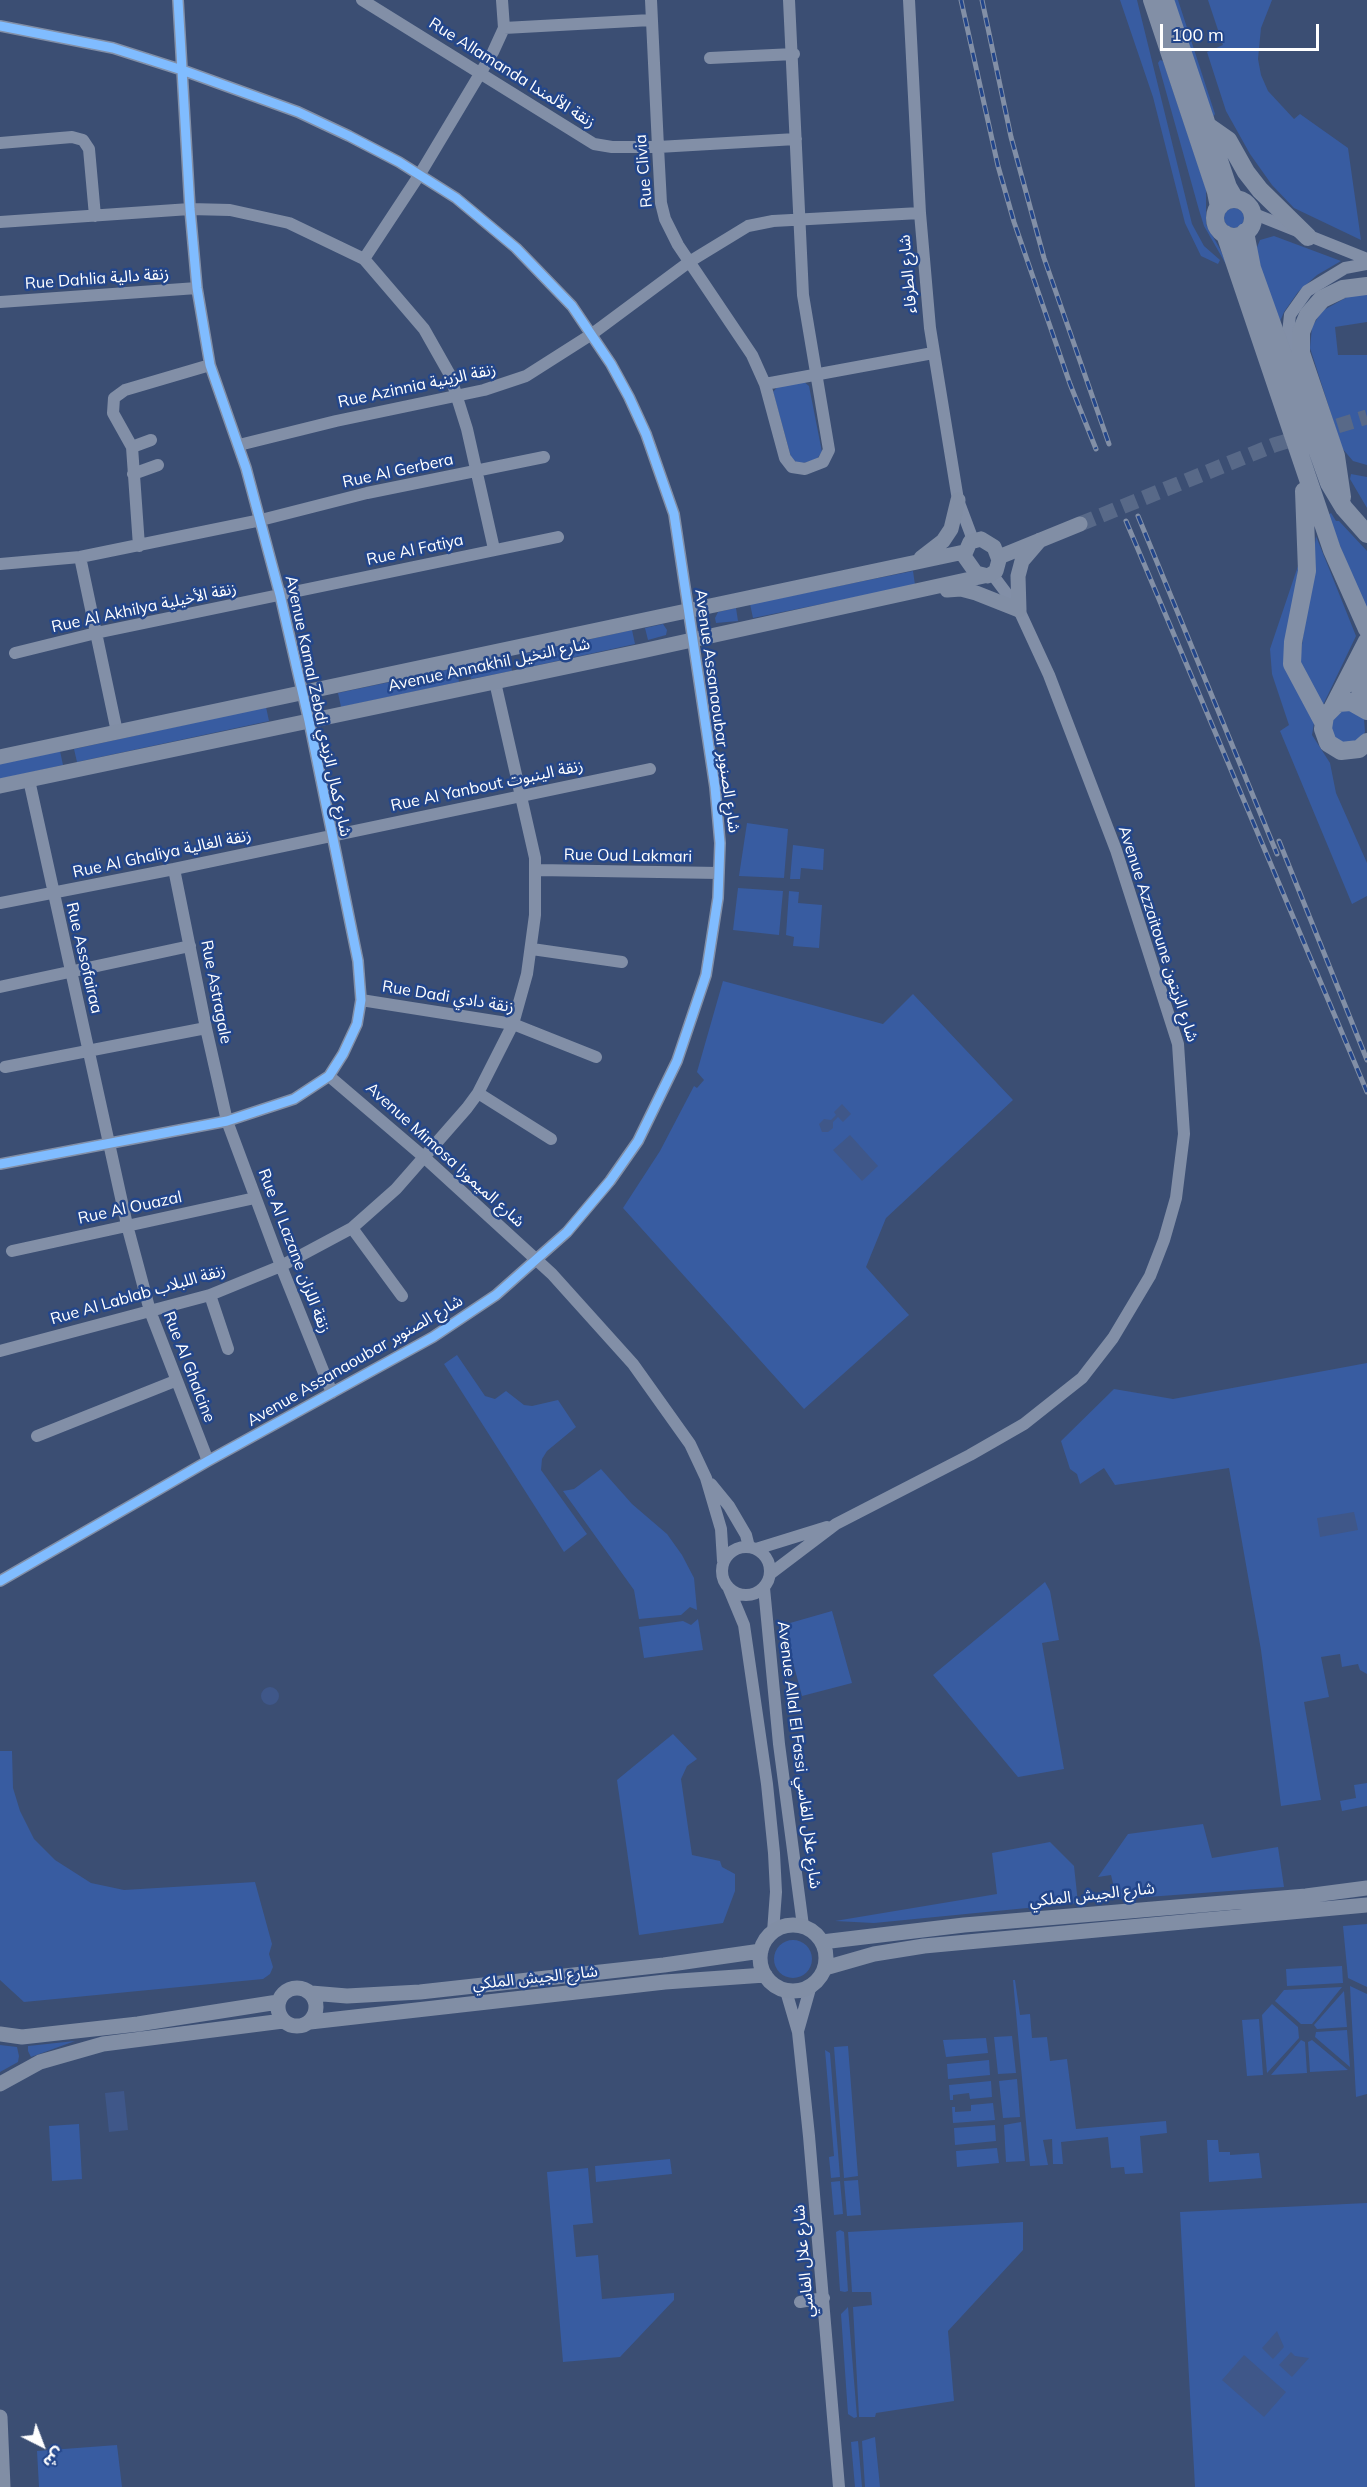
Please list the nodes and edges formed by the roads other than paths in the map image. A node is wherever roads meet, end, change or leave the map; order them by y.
1 (178, 0) edge
2 (362, 0) edge
3 (502, 0) edge
4 (651, 0) edge
5 (789, 0) edge
6 (909, 0) edge
7 (1152, 0) edge
8 (1165, 0) edge
9 (651, 20) junction
10 (0, 26) edge
11 (504, 28) junction
12 (794, 54) junction
13 (710, 58) dead end
14 (182, 70) junction
15 (479, 73) junction
16 (1208, 126) junction
17 (796, 139) junction
18 (0, 143) edge
19 (658, 147) junction
20 (420, 174) junction
21 (1226, 203) junction
22 (190, 209) junction
23 (920, 213) junction
24 (1252, 213) junction
25 (95, 216) junction
26 (801, 219) junction
27 (0, 222) edge
28 (1245, 232) junction
29 (1225, 234) junction
30 (1308, 237) junction
31 (364, 259) junction
32 (1367, 261) edge
33 (689, 262) junction
34 (1367, 286) edge
35 (197, 288) junction
36 (0, 302) edge
37 (592, 334) junction
38 (933, 353) junction
39 (210, 365) junction
40 (1287, 366) junction
41 (814, 374) junction
42 (765, 384) junction
43 (458, 394) junction
44 (1295, 439) junction
45 (151, 440) dead end
46 (239, 445) junction
47 (132, 447) junction
48 (544, 457) dead end
49 (158, 465) dead end
50 (477, 470) junction
51 (133, 474) junction
52 (958, 500) junction
53 (1344, 508) junction
54 (261, 520) junction
55 (1080, 525) tunnel mouth
56 (1367, 534) edge
57 (558, 537) dead end
58 (1040, 540) junction
59 (139, 546) junction
60 (969, 546) junction
61 (494, 549) junction
62 (999, 557) junction
63 (80, 558) junction
64 (916, 561) junction
65 (0, 564) edge
66 (988, 575) junction
67 (923, 591) junction
68 (280, 595) junction
69 (688, 610) junction
70 (1019, 610) junction
71 (1367, 629) edge
72 (96, 633) junction
73 (692, 640) junction
74 (1367, 641) edge
75 (15, 653) dead end
76 (1367, 661) edge
77 (495, 682) junction
78 (303, 693) junction
79 (1333, 706) junction
80 (1365, 709) edge
81 (309, 721) junction
82 (1323, 722) junction
83 (117, 732) junction
84 (1367, 742) edge
85 (0, 757) edge
86 (650, 769) dead end
87 (29, 780) junction
88 (0, 786) edge
89 (519, 797) junction
90 (330, 835) junction
91 (174, 869) junction
92 (537, 870) junction
93 (719, 873) junction
94 (52, 894) junction
95 (0, 903) edge
96 (190, 946) junction
97 (532, 949) junction
98 (622, 962) dead end
99 (70, 972) junction
100 (0, 987) edge
101 (361, 1000) junction
102 (513, 1023) junction
103 (206, 1029) junction
104 (87, 1050) junction
105 (596, 1057) dead end
106 (5, 1067) dead end
107 (329, 1076) junction
108 (478, 1093) junction
109 (228, 1121) junction
110 (550, 1138) dead end
111 (110, 1143) junction
112 (425, 1158) junction
113 (0, 1164) edge
114 (255, 1198) junction
115 (127, 1226) junction
116 (352, 1228) junction
117 (12, 1251) dead end
118 (537, 1261) junction
119 (281, 1266) junction
120 (210, 1295) junction
121 (402, 1296) dead end
122 (150, 1311) junction
123 (228, 1349) dead end
124 (0, 1351) edge
125 (175, 1382) junction
126 (332, 1393) junction
127 (37, 1436) dead end
128 (208, 1461) junction
129 (706, 1478) junction
130 (836, 1524) junction
131 (752, 1548) junction
132 (723, 1561) junction
133 (770, 1574) junction
134 (0, 1581) edge
135 (764, 1588) junction
136 (729, 1589) junction
137 (1367, 1888) edge
138 (1292, 1897) junction
139 (1367, 1905) edge
140 (1295, 1912) junction
141 (803, 1926) junction
142 (773, 1932) junction
143 (822, 1941) junction
144 (761, 1951) junction
145 (825, 1968) junction
146 (765, 1975) junction
147 (811, 1986) junction
148 (786, 1991) junction
149 (311, 1994) junction
150 (278, 2002) junction
151 (283, 2021) junction
152 (310, 2022) junction
153 (798, 2032) junction
154 (0, 2034) edge
155 (0, 2084) edge
156 (824, 2298) junction
157 (800, 2302) dead end
158 (0, 2417) edge
159 (3, 2487) edge
160 (839, 2487) edge

1 - 14 street, Avenue Kamal Zebdi شارع كمال الزبدي
2 - 15 street, Rue Allamanda زنقة الألمندا
3 - 11 street
4 - 9 street, Rue Clivia
5 - 12 street, Rue Clivia
6 - 23 street, شارع الطرفاء
7 - 21 highway
8 - 16 highway
9 - 11 street
9 - 19 street, Rue Clivia
10 - 14 street, Avenue Assanaoubar شارع الصنوبر
11 - 15 street
12 - 13 street
12 - 17 street, Rue Clivia
14 - 20 street, Avenue Assanaoubar شارع الصنوبر
14 - 22 street, Avenue Kamal Zebdi شارع كمال الزبدي
15 - 19 street, Rue Allamanda زنقة الألمندا
15 - 20 street
16 - 21 highway
16 - 30 highway
17 - 19 street, Rue Allamanda زنقة الألمندا
17 - 26 street, Rue Clivia
18 - 25 street
19 - 33 street, Rue Clivia
20 - 31 street
20 - 37 street, Avenue Assanaoubar شارع الصنوبر
21 - 24 highway
21 - 29 highway
22 - 25 street
22 - 31 street
22 - 35 street, Avenue Kamal Zebdi شارع كمال الزبدي
23 - 26 street, Rue Azinnia زنقة الزينية
23 - 38 street, شارع الطرفاء
24 - 28 highway
24 - 30 street
25 - 27 street
26 - 33 street, Rue Azinnia زنقة الزينية
26 - 41 street, Rue Clivia
28 - 29 highway
28 - 40 highway
29 - 44 highway
30 - 32 street
31 - 43 street
32 - 40 street
33 - 37 street, Rue Azinnia زنقة الزينية
33 - 42 street, Rue Clivia
34 - 53 highway
35 - 36 street, Rue Dahlia زنقة دالية
35 - 39 street, Avenue Kamal Zebdi شارع كمال الزبدي
37 - 43 street, Rue Azinnia زنقة الزينية
37 - 69 street, Avenue Assanaoubar شارع الصنوبر
38 - 41 street
38 - 52 street, شارع الطرفاء
39 - 46 street, Avenue Kamal Zebdi شارع كمال الزبدي
39 - 47 street
40 - 53 highway
41 - 42 street
41 - 42 street, Rue Clivia
43 - 46 street, Rue Azinnia زنقة الزينية
43 - 50 street
44 - 71 highway
44 - 82 highway
45 - 47 street
46 - 54 street, Avenue Kamal Zebdi شارع كمال الزبدي
47 - 51 street
48 - 50 street, Rue Al Gerbera
49 - 51 street
50 - 54 street, Rue Al Gerbera
50 - 61 street
51 - 59 street
52 - 60 street, شارع الطرفاء
52 - 64 main road
53 - 56 highway
54 - 59 street, Rue Al Gerbera
54 - 68 street, Avenue Kamal Zebdi شارع كمال الزبدي
55 - 58 main road
57 - 61 street, Rue Al Fatiya
58 - 62 main road
58 - 70 main road
59 - 63 street, Rue Al Gerbera
60 - 62 main road
60 - 64 main road, Avenue Annakhil شارع النخيل
60 - 66 main road
61 - 68 street, Rue Al Fatiya
62 - 66 main road
63 - 65 street, Rue Al Gerbera
63 - 72 street
64 - 69 main road, Avenue Annakhil شارع النخيل
66 - 67 main road, Avenue Annakhil شارع النخيل
66 - 70 street, Avenue Azzaitoune شارع الزيتون
67 - 70 main road
67 - 73 main road, Avenue Annakhil شارع النخيل
68 - 72 street, Rue Al Akhilya زنقة الأخيلية
68 - 78 street, Avenue Kamal Zebdi شارع كمال الزبدي
69 - 73 street, Avenue Assanaoubar شارع الصنوبر
69 - 78 main road, Avenue Annakhil شارع النخيل
70 - 130 street, Avenue Azzaitoune شارع الزيتون
72 - 75 street, Rue Al Akhilya زنقة الأخيلية
72 - 83 street
73 - 77 main road, Avenue Annakhil شارع النخيل
73 - 93 street, Avenue Assanaoubar شارع الصنوبر
74 - 79 highway
76 - 80 highway
77 - 81 main road, Avenue Annakhil شارع النخيل
77 - 89 street, Rue Al Lablab زنقة اللبلاب
78 - 81 street, Avenue Kamal Zebdi شارع كمال الزبدي
78 - 83 main road, Avenue Annakhil شارع النخيل
79 - 80 highway
79 - 82 highway
81 - 87 main road, Avenue Annakhil شارع النخيل
81 - 90 street, Avenue Kamal Zebdi شارع كمال الزبدي
82 - 84 highway
83 - 85 main road, Avenue Annakhil شارع النخيل
86 - 89 street, Rue Al Yanbout زنقة الينبوت
87 - 88 main road, Avenue Annakhil شارع النخيل
87 - 94 street, Rue Assofairaa
89 - 90 street, Rue Al Yanbout زنقة الينبوت
89 - 92 street, Rue Al Lablab زنقة اللبلاب
90 - 91 street, Rue Al Ghaliya زنقة الغالية
90 - 101 street, Avenue Kamal Zebdi شارع كمال الزبدي
91 - 94 street, Rue Al Ghaliya زنقة الغالية
91 - 96 street, Rue Astragale
92 - 93 street, Rue Oud Lakmari
92 - 97 street, Rue Al Lablab زنقة اللبلاب
93 - 118 street, Avenue Assanaoubar شارع الصنوبر
94 - 95 street, Rue Al Ghaliya زنقة الغالية
94 - 99 street, Rue Assofairaa
96 - 99 street
96 - 103 street, Rue Astragale
97 - 98 street
97 - 102 street, Rue Al Lablab زنقة اللبلاب
99 - 100 street
99 - 104 street, Rue Assofairaa
101 - 102 street, Rue Dadi زنقة دادي
101 - 107 street, Avenue Kamal Zebdi شارع كمال الزبدي
102 - 105 street, Rue Dadi زنقة دادي
102 - 108 street, Rue Al Lablab زنقة اللبلاب
103 - 104 street
103 - 109 street, Rue Astragale
104 - 106 street
104 - 111 street, Rue Assofairaa
107 - 109 street, Avenue Kamal Zebdi شارع كمال الزبدي
107 - 112 street, Avenue Mimosa شارع الميموزا
108 - 110 street
108 - 112 street, Rue Al Lablab زنقة اللبلاب
109 - 111 street, Avenue Kamal Zebdi شارع كمال الزبدي
109 - 114 street, Rue Al Lazane زنقة اللزان
111 - 113 street, Avenue Kamal Zebdi شارع كمال الزبدي
111 - 115 street, Rue Al Ghalcine
112 - 116 street, Rue Al Lablab زنقة اللبلاب
112 - 118 street, Avenue Mimosa شارع الميموزا
114 - 115 street, Rue Al Ouazal
114 - 119 street, Rue Al Lazane زنقة اللزان
115 - 117 street, Rue Al Ouazal
115 - 122 street, Rue Al Ghalcine
116 - 119 street, Rue Al Lablab زنقة اللبلاب
116 - 121 street
118 - 126 street, Avenue Assanaoubar شارع الصنوبر
118 - 129 street
119 - 120 street, Rue Al Lablab زنقة اللبلاب
119 - 126 street, Rue Al Lazane زنقة اللزان
120 - 122 street, Rue Al Lablab زنقة اللبلاب
120 - 123 street
122 - 124 street, Rue Al Lablab زنقة اللبلاب
122 - 125 street, Rue Al Ghalcine
125 - 127 street
125 - 128 street, Rue Al Ghalcine
126 - 128 street, Avenue Assanaoubar شارع الصنوبر
128 - 134 street, Avenue Assanaoubar شارع الصنوبر
129 - 131 street
129 - 132 street
130 - 131 street, Avenue Azzaitoune شارع الزيتون
130 - 133 street, Avenue Azzaitoune شارع الزيتون
131 - 132 street
131 - 133 street
132 - 136 street
133 - 135 street
135 - 136 street
135 - 141 street, Avenue Allal El Fassi شارع علال الفاسي
136 - 142 street
137 - 138 main road, شارع الجيش الملكي
138 - 140 main road
138 - 143 main road, شارع الجيش الملكي
139 - 140 main road, شارع الجيش الملكي
140 - 145 main road, شارع الجيش الملكي
141 - 142 main road
141 - 143 main road
142 - 144 main road
143 - 145 main road
144 - 146 main road
144 - 149 main road, شارع الجيش الملكي
145 - 147 main road
146 - 148 main road
146 - 152 main road, شارع الجيش الملكي
147 - 148 main road
147 - 153 street, شارع علال الفاسي
148 - 153 street, شارع علال الفاسي
149 - 150 main road
149 - 152 main road
150 - 151 main road
150 - 154 main road
151 - 152 main road
151 - 155 main road
153 - 156 street, شارع علال الفاسي
156 - 157 street
156 - 160 street, شارع علال الفاسي
158 - 159 main road

